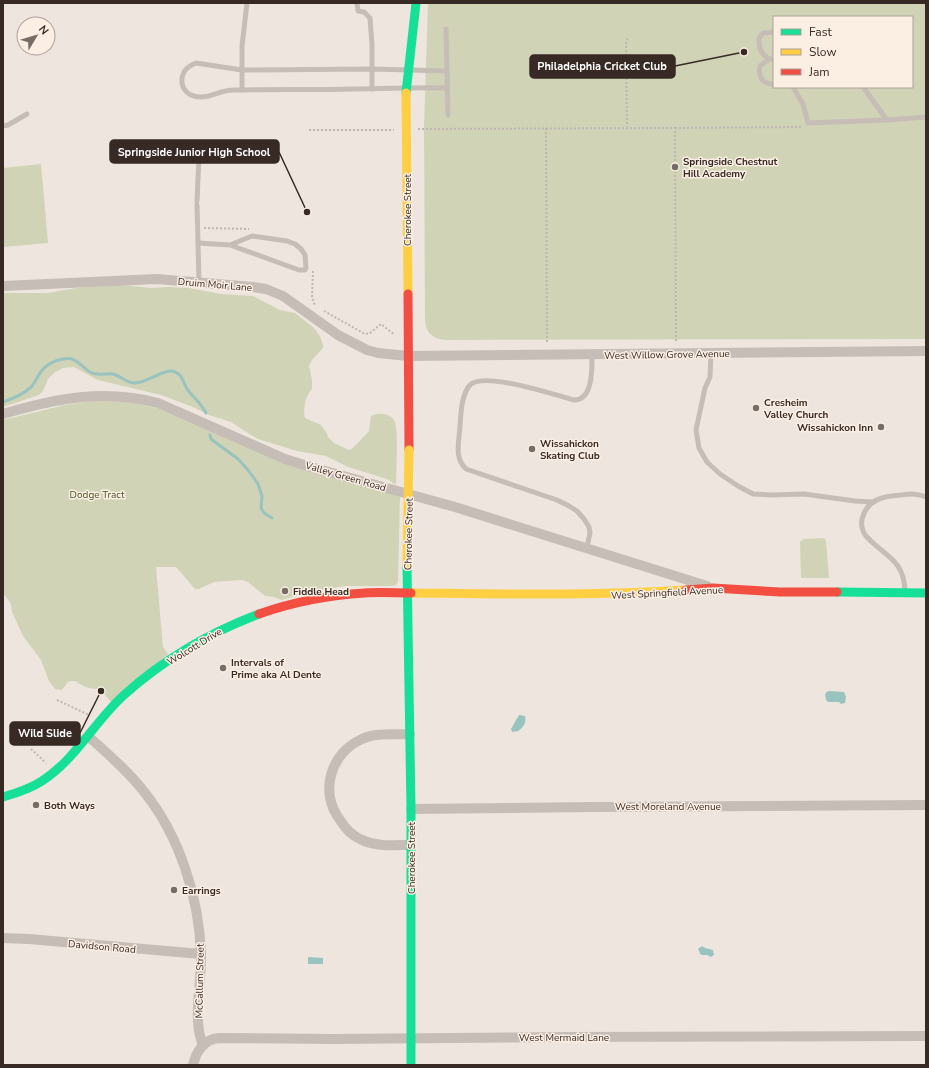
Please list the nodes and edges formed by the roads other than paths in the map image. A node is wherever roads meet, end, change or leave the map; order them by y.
1 (247, 3) edge
2 (358, 3) edge
3 (416, 3) edge
4 (446, 29) dead end
5 (773, 32) edge
6 (772, 59) edge
7 (372, 69) junction
8 (410, 69) junction
9 (242, 70) junction
10 (447, 71) junction
11 (773, 84) edge
12 (406, 87) junction
13 (447, 88) junction
14 (794, 88) edge
15 (864, 88) edge
16 (372, 89) junction
17 (242, 90) junction
18 (27, 114) dead end
19 (448, 115) dead end
20 (926, 117) edge
21 (887, 120) junction
22 (3, 126) edge
23 (199, 157) dead end
24 (198, 243) junction
25 (230, 245) junction
26 (199, 282) junction
27 (3, 286) edge
28 (926, 351) edge
29 (711, 354) junction
30 (592, 355) junction
31 (408, 356) junction
32 (3, 414) edge
33 (926, 497) edge
34 (873, 502) junction
35 (587, 547) junction
36 (713, 588) junction
37 (407, 593) junction
38 (906, 593) junction
39 (926, 593) edge
40 (410, 734) junction
41 (89, 737) junction
42 (3, 797) edge
43 (926, 805) edge
44 (411, 810) junction
45 (410, 845) junction
46 (3, 938) edge
47 (201, 954) junction
48 (926, 1036) edge
49 (410, 1038) junction
50 (203, 1045) junction
51 (193, 1065) edge
52 (411, 1065) edge

1 - 9 lane
2 - 7 lane
3 - 8 street, Cherokee Street
4 - 10 lane
5 - 6 lane
6 - 11 lane
7 - 8 lane
7 - 9 lane
7 - 16 lane
8 - 10 lane
8 - 12 street, Cherokee Street
9 - 17 lane
9 - 17 lane
10 - 13 lane
12 - 13 lane
12 - 16 lane
12 - 31 street, Cherokee Street
13 - 19 lane
14 - 21 lane
15 - 21 lane
16 - 17 lane
18 - 22 lane
20 - 21 lane
23 - 24 lane
24 - 25 lane
24 - 26 lane
25 - 25 lane
26 - 27 street, Druim Moir Lane
26 - 31 street, Druim Moir Lane
28 - 29 street, West Willow Grove Avenue
29 - 30 street, West Willow Grove Avenue
29 - 34 lane
30 - 31 street, West Willow Grove Avenue
30 - 35 lane
31 - 37 street, Cherokee Street, bridge
32 - 35 street, Valley Green Road
33 - 34 lane
34 - 38 lane
35 - 36 street, Valley Green Road
36 - 37 street, West Springfield Avenue
36 - 38 street, West Springfield Avenue
37 - 40 street, Cherokee Street
37 - 41 street, Wolcott Drive
38 - 39 street, West Springfield Avenue
40 - 44 street, Cherokee Street
40 - 45 street
41 - 42 street, Wolcott Drive
41 - 47 street, McCallum Street
43 - 44 street, West Moreland Avenue
44 - 45 street, Cherokee Street
45 - 49 street, Cherokee Street
46 - 47 street, Davidson Road
47 - 50 street, McCallum Street
48 - 49 street, West Mermaid Lane
49 - 50 street, West Mermaid Lane
49 - 52 street, Cherokee Street
50 - 51 street

